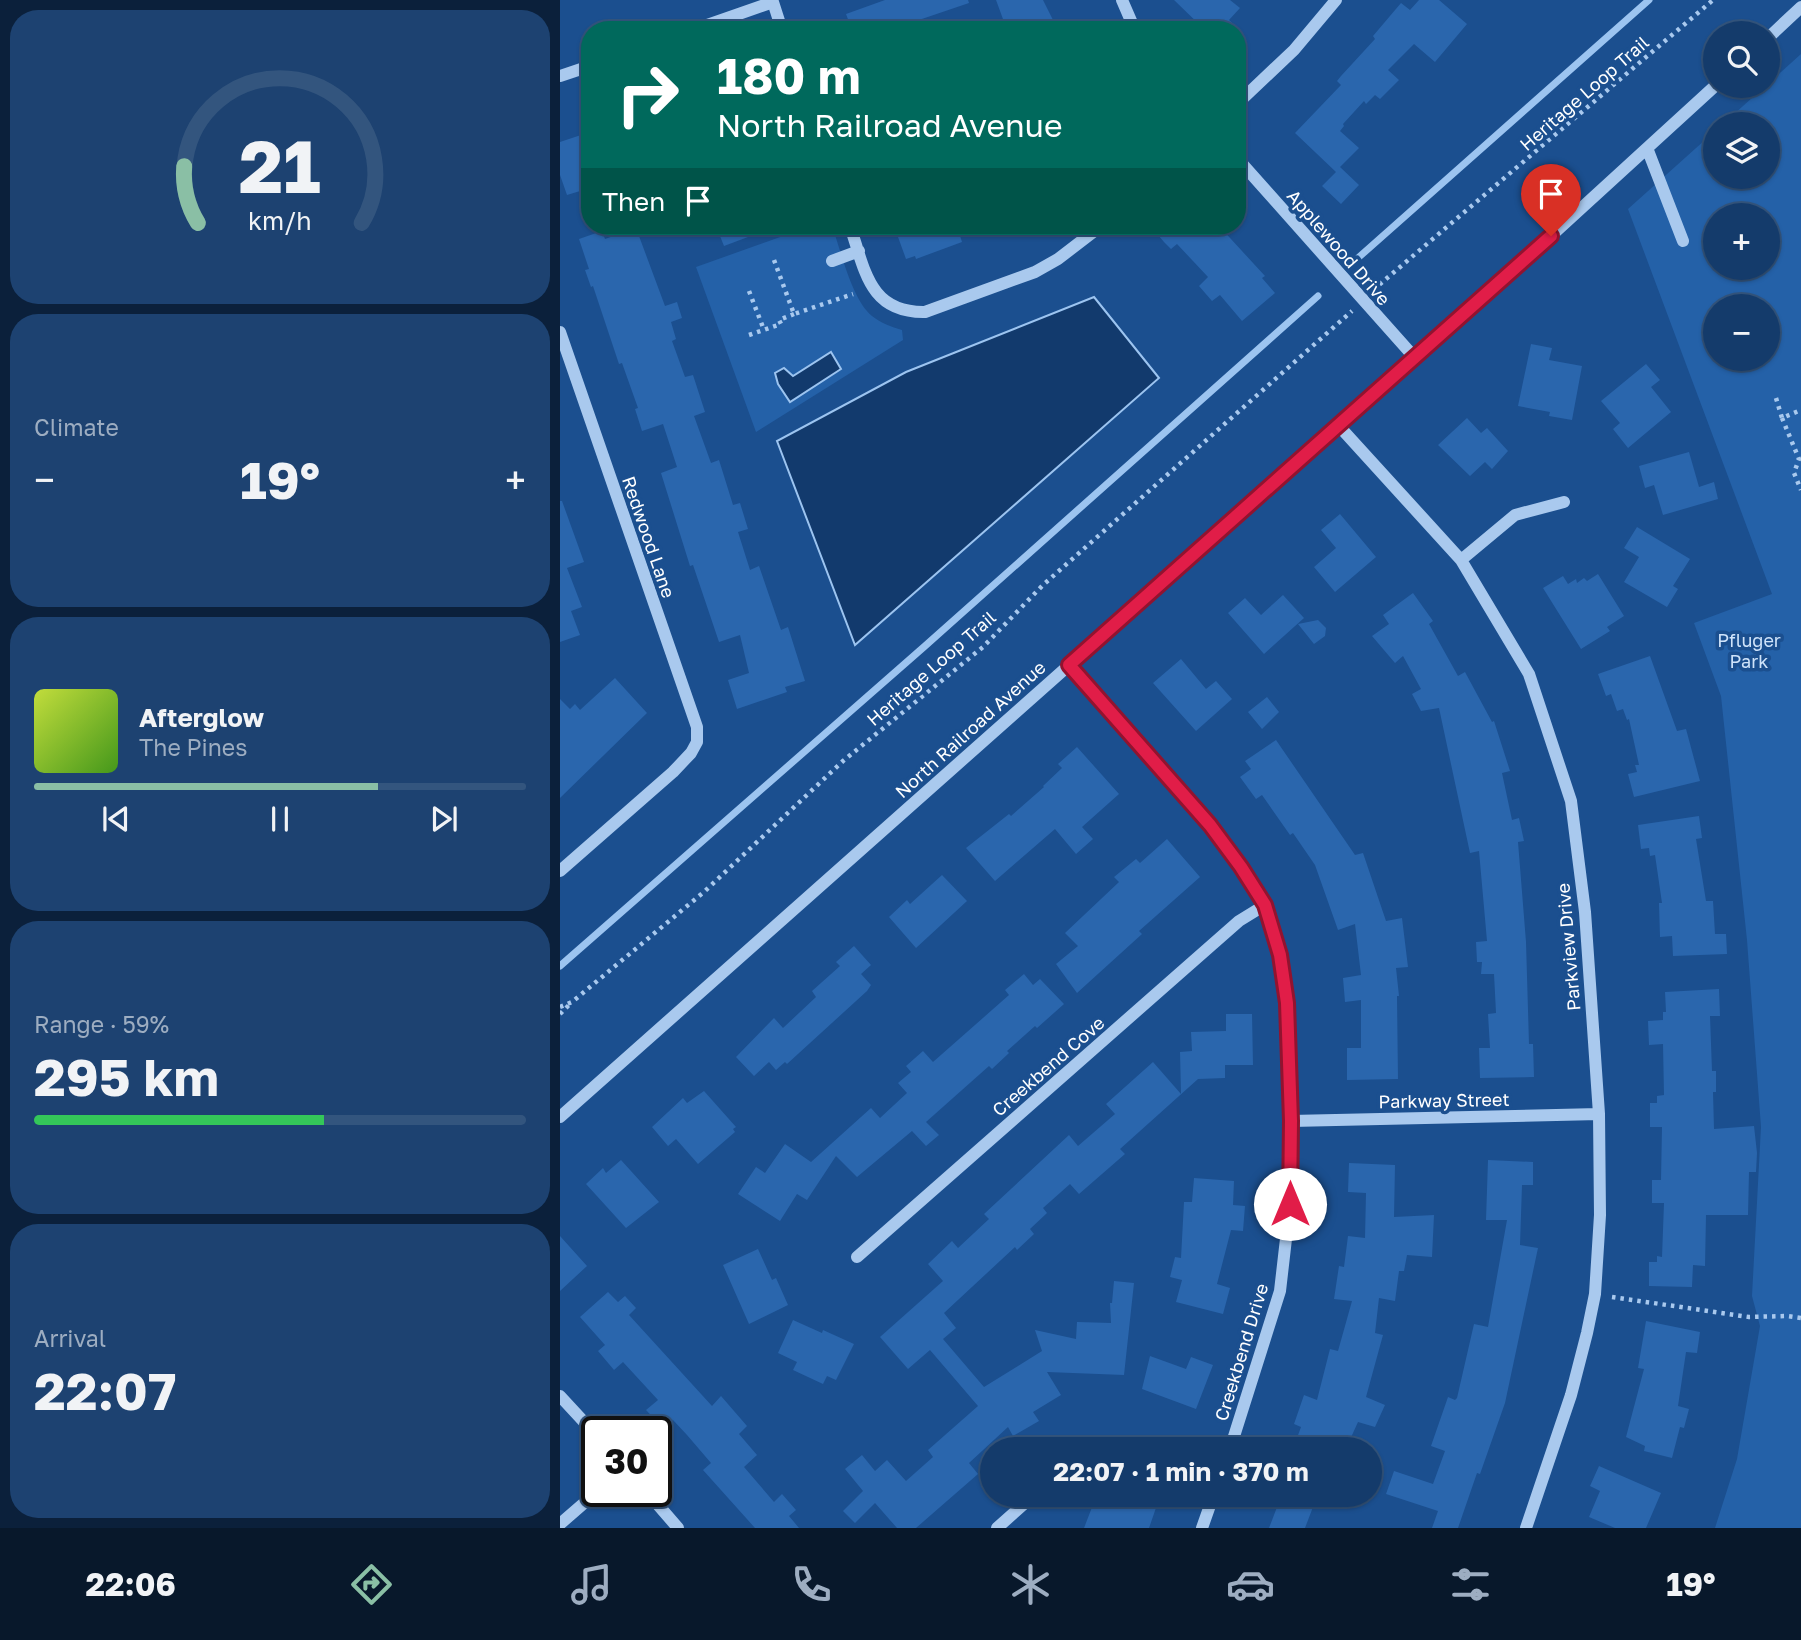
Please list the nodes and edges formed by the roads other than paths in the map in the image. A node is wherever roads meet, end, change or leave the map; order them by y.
1 (1122, 0) edge
2 (1336, 0) edge
3 (1801, 7) edge
4 (719, 21) edge
5 (779, 21) edge
6 (1131, 21) edge
7 (1780, 27) edge
8 (581, 69) edge
9 (560, 76) edge
10 (1246, 95) edge
11 (1703, 97) edge
12 (1647, 148) junction
13 (1246, 168) edge
14 (853, 235) edge
15 (1090, 235) edge
16 (1683, 241) dead end
17 (859, 251) junction
18 (832, 261) dead end
19 (560, 332) edge
20 (1415, 358) junction
21 (1339, 426) junction
22 (1564, 502) dead end
23 (1461, 560) junction
24 (1069, 665) junction
25 (560, 871) edge
26 (1265, 905) junction
27 (1599, 1114) junction
28 (560, 1117) edge
29 (1291, 1121) junction
30 (858, 1258) dead end
31 (560, 1396) edge
32 (581, 1419) edge
33 (1234, 1437) edge
34 (581, 1505) edge
35 (660, 1507) edge
36 (1020, 1507) edge
37 (1209, 1507) edge
38 (560, 1524) edge
39 (678, 1528) edge
40 (997, 1528) edge
41 (1202, 1528) edge
42 (1527, 1528) edge

1 - 6 street
2 - 10 street
3 - 7 street
4 - 5 street
8 - 9 street
11 - 12 street, North Railroad Avenue
12 - 16 street
12 - 20 street, North Railroad Avenue
13 - 20 street, Applewood Drive
14 - 17 street
15 - 17 street
17 - 18 street
19 - 25 street, Redwood Lane
20 - 21 street, North Railroad Avenue
21 - 23 street, Parkview Drive
21 - 24 street, North Railroad Avenue
22 - 23 street
23 - 27 street, Parkview Drive
24 - 26 street, Creekbend Drive
24 - 28 street, North Railroad Avenue
26 - 29 street, Creekbend Drive
26 - 30 street, Creekbend Cove
27 - 29 street, Parkway Street
27 - 42 street, Parkview Drive
29 - 33 street, Creekbend Drive
31 - 32 street
34 - 38 street
35 - 39 street
36 - 40 street
37 - 41 street

